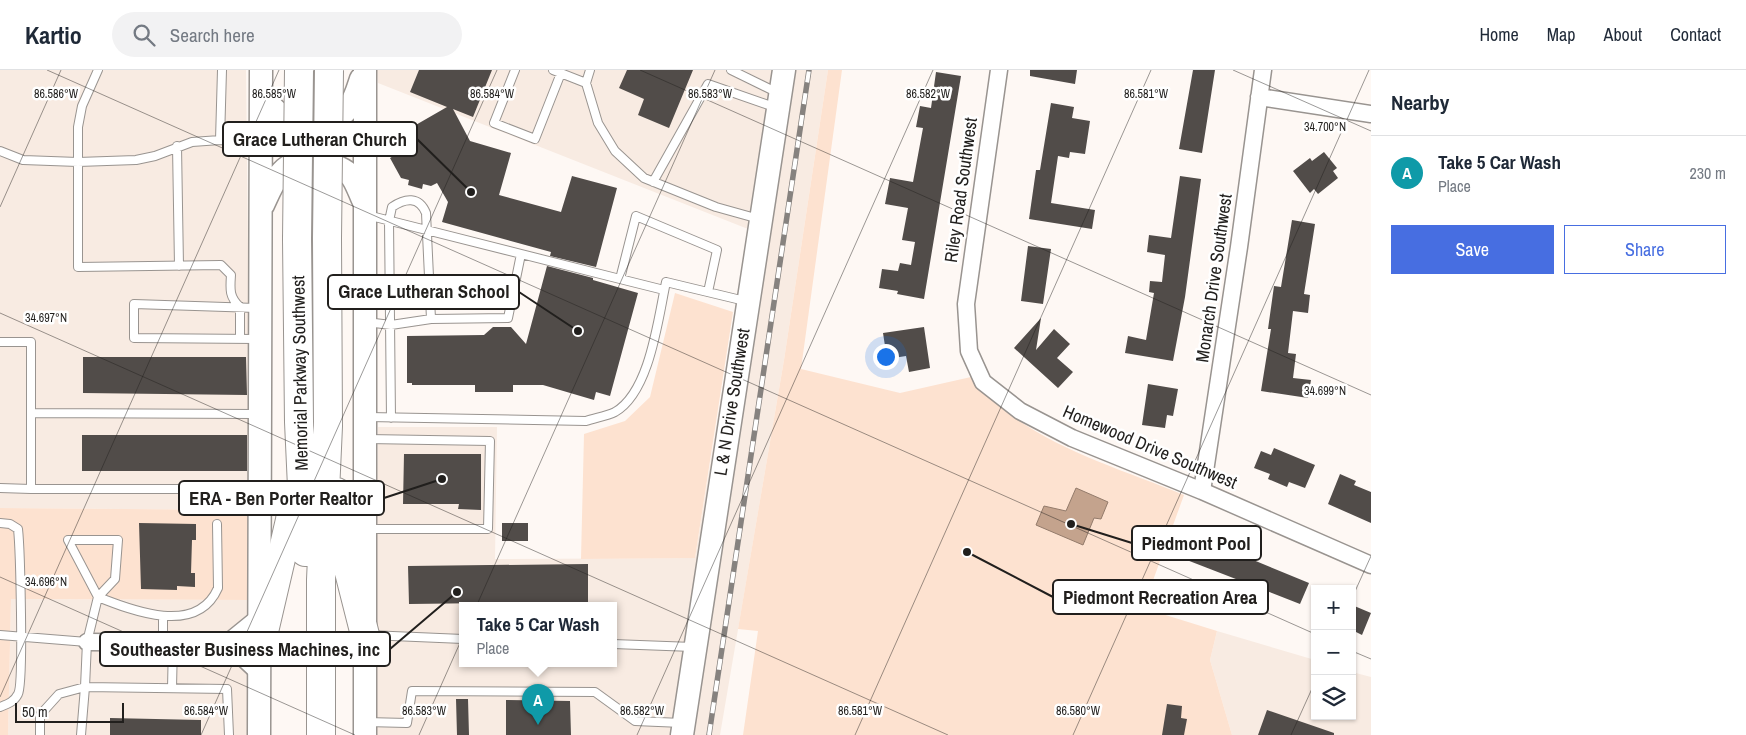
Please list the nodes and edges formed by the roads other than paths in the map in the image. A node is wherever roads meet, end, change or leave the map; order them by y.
1 (98, 70) edge
2 (222, 70) edge
3 (261, 70) edge
4 (299, 70) edge
5 (329, 70) edge
6 (365, 70) edge
7 (515, 70) edge
8 (590, 70) edge
9 (731, 70) edge
10 (784, 70) edge
11 (998, 70) edge
12 (1263, 70) edge
13 (557, 72) edge
14 (586, 83) junction
15 (261, 94) junction
16 (1259, 97) junction
17 (779, 101) junction
18 (1371, 114) edge
19 (220, 140) junction
20 (262, 144) junction
21 (177, 146) junction
22 (0, 151) edge
23 (78, 162) junction
24 (654, 182) junction
25 (365, 210) junction
26 (260, 212) junction
27 (761, 219) junction
28 (389, 221) junction
29 (428, 231) junction
30 (521, 254) junction
31 (179, 266) junction
32 (620, 279) junction
33 (664, 290) junction
34 (708, 292) junction
35 (748, 302) junction
36 (250, 307) junction
37 (967, 316) joint
38 (431, 319) junction
39 (365, 322) junction
40 (391, 325) junction
41 (250, 339) junction
42 (0, 342) edge
43 (31, 413) junction
44 (259, 414) junction
45 (391, 418) junction
46 (328, 426) junction
47 (366, 428) junction
48 (300, 436) junction
49 (0, 488) edge
50 (31, 489) junction
51 (259, 489) junction
52 (1202, 491) junction
53 (0, 523) edge
54 (217, 524) dead end
55 (366, 529) junction
56 (1371, 565) edge
57 (98, 597) junction
58 (163, 616) junction
59 (258, 617) junction
60 (0, 635) edge
61 (364, 635) junction
62 (20, 637) junction
63 (459, 639) edge
64 (87, 642) junction
65 (168, 642) junction
66 (227, 643) junction
67 (617, 644) edge
68 (695, 647) junction
69 (259, 663) junction
70 (85, 687) junction
71 (172, 688) junction
72 (0, 706) edge
73 (365, 728) edge
74 (683, 729) edge
75 (40, 735) edge
76 (81, 735) edge
77 (229, 735) edge
78 (259, 735) edge
79 (302, 735) edge
80 (321, 735) edge

1 - 23 lane
2 - 19 lane
3 - 15 main road
4 - 48 highway, Memorial Parkway Southwest, bridge
5 - 46 highway, Memorial Parkway Southwest, bridge
6 - 15 main road
6 - 25 main road
7 - 13 lane
8 - 14 lane
9 - 17 lane
10 - 17 main road, L & N Drive Southwest
11 - 37 street, Riley Road Southwest
12 - 16 street, Monarch Drive Southwest
13 - 14 lane
14 - 24 lane
15 - 20 main road
16 - 18 street
16 - 52 street, Monarch Drive Southwest
17 - 24 lane
17 - 27 main road, L & N Drive Southwest
19 - 20 lane
19 - 21 lane
20 - 26 main road
21 - 23 lane
21 - 31 lane
22 - 23 lane
23 - 31 lane
24 - 27 lane
25 - 26 main road
25 - 28 lane
25 - 39 main road
26 - 36 main road
27 - 35 main road, L & N Drive Southwest
28 - 29 lane
28 - 29 lane
28 - 40 lane
29 - 30 lane
29 - 38 lane
30 - 32 lane
30 - 38 lane
31 - 36 lane
32 - 33 lane
32 - 34 lane
33 - 34 lane
33 - 45 lane
34 - 35 lane
35 - 68 main road, L & N Drive Southwest
36 - 41 main road
36 - 41 lane
37 - 52 street, Homewood Drive Southwest
38 - 40 lane
39 - 40 lane
39 - 47 main road
40 - 45 lane
41 - 44 main road
42 - 43 lane
43 - 44 lane
43 - 50 lane
44 - 51 main road
45 - 47 lane
46 - 61 highway
46 - 80 highway, Memorial Parkway Southwest
47 - 55 main road
47 - 55 lane
48 - 69 highway
48 - 79 highway, Memorial Parkway Southwest
49 - 50 lane
50 - 51 lane
51 - 59 main road
52 - 56 street, Homewood Drive Southwest
53 - 62 lane
54 - 58 lane
55 - 61 main road
57 - 57 lane
57 - 58 lane
57 - 64 lane
58 - 65 lane
59 - 66 street
59 - 69 main road
60 - 62 lane
61 - 63 lane
61 - 73 main road
62 - 64 lane
62 - 72 lane
64 - 65 street
64 - 70 lane
65 - 66 street
65 - 71 lane
66 - 69 street
67 - 68 lane
68 - 74 main road, L & N Drive Southwest
69 - 78 main road
70 - 71 lane
70 - 75 lane
70 - 76 lane
71 - 77 lane
73 - 74 lane

